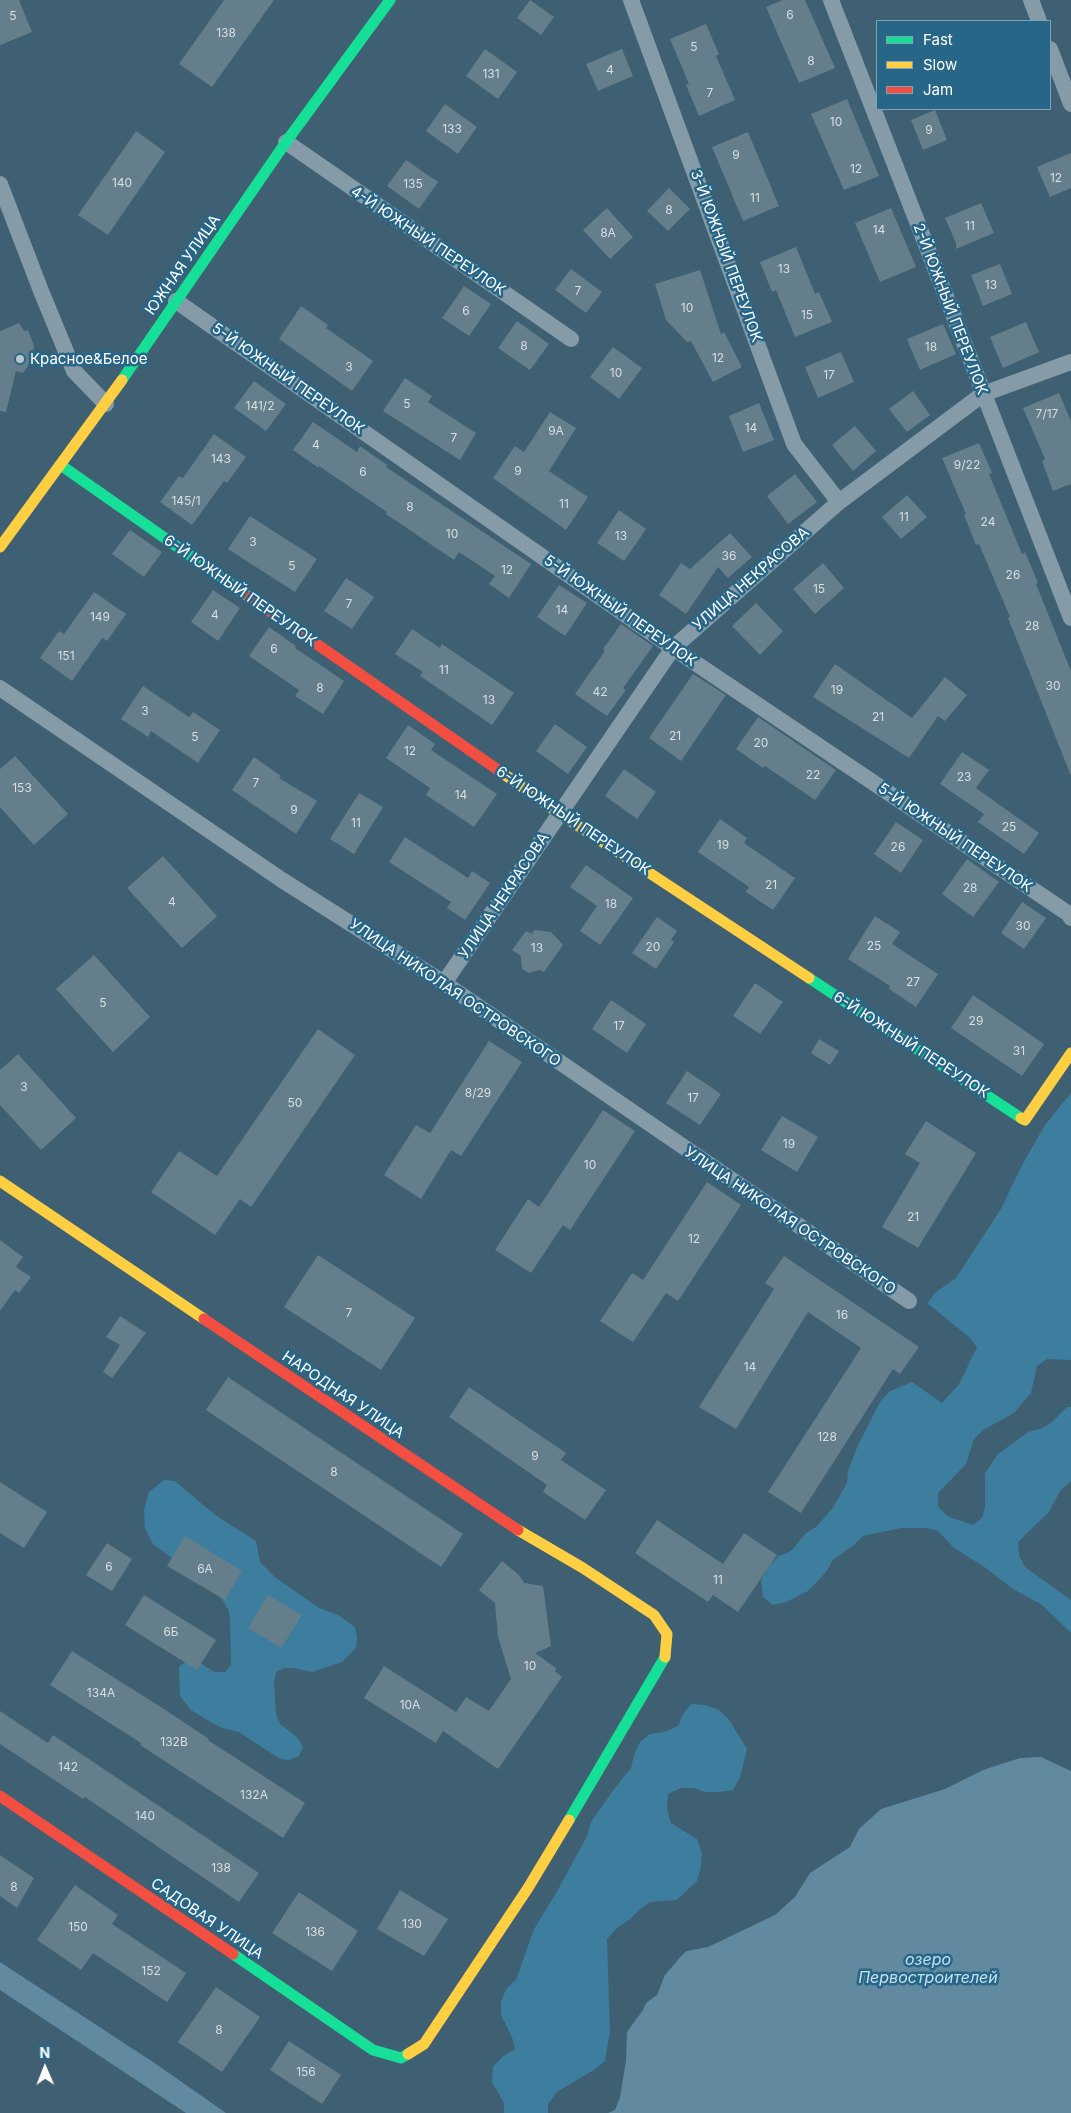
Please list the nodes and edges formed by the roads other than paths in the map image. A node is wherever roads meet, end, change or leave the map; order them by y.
1 (390, 0) edge
2 (631, 0) edge
3 (831, 0) edge
4 (1031, 0) edge
5 (1039, 20) edge
6 (1051, 52) edge
7 (1071, 104) edge
8 (286, 142) junction
9 (0, 184) edge
10 (176, 301) junction
11 (571, 339) dead end
12 (1071, 362) edge
13 (983, 394) junction
14 (106, 404) junction
15 (62, 466) junction
16 (839, 502) junction
17 (0, 547) edge
18 (1071, 618) edge
19 (673, 648) junction
20 (0, 688) edge
21 (560, 814) junction
22 (1070, 916) edge
23 (444, 983) junction
24 (1071, 1053) edge
25 (0, 1181) edge
26 (909, 1301) dead end
27 (0, 1796) edge
28 (401, 2058) joint

1 - 8 street, ЮЖНАЯ УЛИЦА
2 - 16 street, 3-Й ЮЖНЫЙ ПЕРЕУЛОК
3 - 13 street, 2-Й ЮЖНЫЙ ПЕРЕУЛОК
4 - 5 street
6 - 7 street
8 - 10 street, ЮЖНАЯ УЛИЦА
8 - 11 street, 4-Й ЮЖНЫЙ ПЕРЕУЛОК
9 - 14 street
10 - 14 street, ЮЖНАЯ УЛИЦА
10 - 19 street, 5-Й ЮЖНЫЙ ПЕРЕУЛОК
12 - 13 street, УЛИЦА НЕКРАСОВА
13 - 16 street, УЛИЦА НЕКРАСОВА
13 - 18 street, 2-Й ЮЖНЫЙ ПЕРЕУЛОК
14 - 15 street, ЮЖНАЯ УЛИЦА
15 - 17 street, ЮЖНАЯ УЛИЦА
15 - 21 street, 6-Й ЮЖНЫЙ ПЕРЕУЛОК
16 - 19 street, УЛИЦА НЕКРАСОВА
19 - 21 street, УЛИЦА НЕКРАСОВА
19 - 22 street, 5-Й ЮЖНЫЙ ПЕРЕУЛОК
20 - 23 street, УЛИЦА НИКОЛАЯ ОСТРОВСКОГО
21 - 23 street, УЛИЦА НЕКРАСОВА
21 - 24 street, 6-Й ЮЖНЫЙ ПЕРЕУЛОК
23 - 26 street, УЛИЦА НИКОЛАЯ ОСТРОВСКОГО
25 - 28 street, НАРОДНАЯ УЛИЦА
27 - 28 street, САДОВАЯ УЛИЦА

